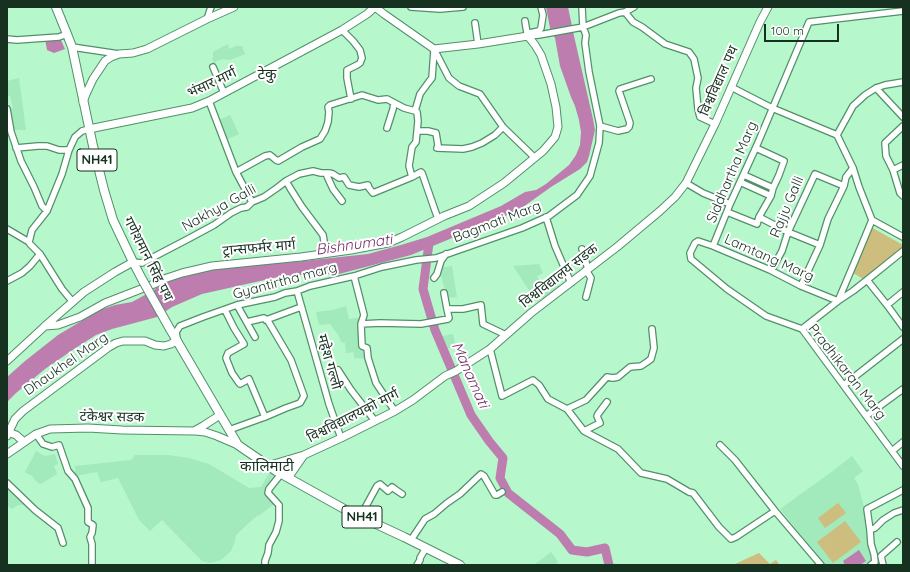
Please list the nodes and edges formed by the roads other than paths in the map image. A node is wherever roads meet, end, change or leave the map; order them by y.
1 (56, 7) edge
2 (211, 7) edge
3 (234, 7) edge
4 (375, 7) edge
5 (411, 7) edge
6 (463, 7) edge
7 (541, 7) edge
8 (582, 7) edge
9 (634, 7) edge
10 (768, 7) edge
11 (903, 10) edge
12 (625, 12) junction
13 (207, 19) junction
14 (526, 21) dead end
15 (475, 23) dead end
16 (583, 27) junction
17 (342, 30) junction
18 (67, 34) junction
19 (528, 34) junction
20 (7, 39) edge
21 (478, 44) junction
22 (72, 47) junction
23 (434, 49) junction
24 (119, 54) junction
25 (213, 67) dead end
26 (651, 79) dead end
27 (903, 82) edge
28 (731, 87) junction
29 (876, 88) junction
30 (224, 93) junction
31 (351, 99) junction
32 (209, 101) junction
33 (83, 103) junction
34 (394, 103) junction
35 (772, 108) junction
36 (7, 109) edge
37 (415, 110) junction
38 (903, 117) edge
39 (715, 124) junction
40 (600, 126) junction
41 (903, 126) edge
42 (503, 127) junction
43 (386, 128) dead end
44 (89, 129) junction
45 (418, 131) junction
46 (837, 135) junction
47 (16, 148) junction
48 (756, 148) junction
49 (69, 150) junction
50 (534, 158) junction
51 (903, 165) edge
52 (853, 168) junction
53 (893, 170) junction
54 (236, 172) junction
55 (329, 173) junction
56 (744, 175) junction
57 (412, 177) junction
58 (286, 181) junction
59 (740, 182) junction
60 (686, 183) junction
61 (844, 186) junction
62 (773, 188) junction
63 (771, 196) junction
64 (903, 196) edge
65 (342, 201) dead end
66 (252, 202) junction
67 (730, 204) junction
68 (47, 211) junction
69 (727, 212) junction
70 (546, 217) junction
71 (760, 217) junction
72 (438, 219) junction
73 (872, 220) junction
74 (7, 228) edge
75 (788, 232) junction
76 (903, 237) edge
77 (29, 242) junction
78 (820, 245) junction
79 (713, 246) junction
80 (693, 248) joint
81 (582, 249) dead end
82 (903, 251) edge
83 (326, 253) junction
84 (40, 254) junction
85 (446, 254) junction
86 (436, 258) joint
87 (133, 262) junction
88 (587, 270) junction
89 (770, 270) junction
90 (354, 276) junction
91 (434, 278) dead end
92 (867, 280) junction
93 (7, 281) edge
94 (570, 282) junction
95 (801, 286) junction
96 (296, 291) junction
97 (903, 292) edge
98 (444, 293) dead end
99 (586, 297) dead end
100 (72, 301) junction
101 (838, 301) junction
102 (887, 304) junction
103 (238, 305) junction
104 (301, 307) junction
105 (447, 309) junction
106 (225, 310) junction
107 (266, 320) junction
108 (247, 322) junction
109 (361, 324) junction
110 (45, 326) junction
111 (903, 326) edge
112 (652, 329) dead end
113 (802, 329) junction
114 (506, 335) junction
115 (255, 337) dead end
116 (903, 339) edge
117 (177, 340) junction
118 (490, 349) junction
119 (7, 361) edge
120 (338, 370) dead end
121 (456, 371) joint
122 (844, 386) junction
123 (903, 389) edge
124 (606, 402) dead end
125 (567, 409) junction
126 (395, 412) junction
127 (220, 415) junction
128 (866, 416) junction
129 (265, 417) junction
130 (375, 421) junction
131 (229, 430) junction
132 (194, 431) junction
133 (584, 431) junction
134 (8, 434) edge
135 (36, 434) junction
136 (341, 438) junction
137 (24, 442) junction
138 (903, 442) edge
139 (720, 445) dead end
140 (238, 446) junction
141 (892, 450) junction
142 (7, 454) edge
143 (304, 455) junction
144 (267, 466) junction
145 (903, 466) edge
146 (285, 476) junction
147 (7, 483) edge
148 (903, 490) edge
149 (502, 492) dead end
150 (402, 494) dead end
151 (903, 510) edge
152 (775, 511) junction
153 (360, 516) junction
154 (870, 530) junction
155 (411, 540) junction
156 (897, 542) dead end
157 (64, 543) dead end
158 (426, 548) junction
159 (92, 565) edge
160 (265, 565) edge
161 (417, 565) edge
162 (460, 565) edge
163 (822, 565) edge
164 (871, 565) edge
165 (882, 565) edge

1 - 18 highway, NH41
2 - 13 street
3 - 13 main road
4 - 17 main road, भंसार मार्ग
4 - 23 main road
5 - 6 street
7 - 19 street
8 - 16 street, Bagmati Marg
9 - 12 street
10 - 28 main road, विश्वविद्याल पथ
11 - 35 street, Siddhartha Marg
12 - 16 street
12 - 39 street
13 - 24 main road
14 - 19 street
15 - 21 street
16 - 19 street
16 - 40 street, Bagmati Marg
17 - 30 main road, भंसार मार्ग
17 - 31 street
18 - 20 street
18 - 22 highway, गणेशमान सिंह पथ / NH41
19 - 21 main road
19 - 50 main road, ट्रान्सफर्मर मार्ग
21 - 23 main road
22 - 24 street
22 - 33 highway, गणेशमान सिंह पथ / NH41
23 - 37 street
23 - 42 street
24 - 33 main road
25 - 30 street
26 - 40 street
27 - 29 street
28 - 35 street
28 - 39 main road, विश्वविद्याल पथ
29 - 38 street
29 - 46 street
30 - 32 main road, भंसार मार्ग
31 - 34 street
31 - 54 street
32 - 44 main road, भंसार मार्ग
32 - 54 street
33 - 44 highway, गणेशमान सिंह पथ / NH41
34 - 37 street
34 - 43 street
35 - 46 street
35 - 48 street, Siddhartha Marg
36 - 47 street
37 - 45 street
39 - 60 main road, विश्वविद्याल पथ
40 - 70 street, Bagmati Marg
41 - 53 street
42 - 45 street
42 - 50 street
44 - 49 street
44 - 87 highway, गणेशमान सिंह पथ / NH41
45 - 57 street
46 - 52 street
47 - 49 street
47 - 68 street
48 - 56 street, Siddhartha Marg
48 - 62 street
49 - 68 street
50 - 72 main road, ट्रान्सफर्मर मार्ग
51 - 53 street
52 - 61 street
52 - 73 street
53 - 64 street
54 - 66 street
55 - 57 street, Nakhya Galli
55 - 58 street, Nakhya Galli
55 - 65 street
56 - 59 street, Siddhartha Marg
56 - 62 street
57 - 72 street
58 - 66 street, Nakhya Galli
58 - 83 street
59 - 63 street
59 - 67 street, Siddhartha Marg
60 - 67 street
60 - 88 main road, विश्वविद्यालय सडक
61 - 75 street, Rajju Galli
61 - 78 street
62 - 63 street
63 - 71 street
66 - 87 street, Nakhya Galli
67 - 69 street, Siddhartha Marg
68 - 77 street
69 - 71 street
69 - 79 street, Siddhartha Marg
70 - 85 street, Bagmati Marg
70 - 94 street
71 - 75 street
72 - 83 main road, ट्रान्सफर्मर मार्ग
73 - 76 street
73 - 101 street
74 - 77 street
75 - 78 street
75 - 89 street, Rajju Galli
77 - 84 street
78 - 95 street
79 - 80 street, Lamtang Marg
79 - 89 street, Lamtang Marg
80 - 113 street, Pradhikaran Marg
81 - 88 street
82 - 92 street
83 - 110 main road, ट्रान्सफर्मर मार्ग
84 - 93 street
84 - 100 street
85 - 86 street, Bagmati Marg
85 - 91 street
86 - 90 street, Gyantirtha marg
87 - 100 main road
87 - 117 highway, गणेशमान सिंह पथ / NH41, bridge
88 - 94 main road, विश्वविद्यालय सडक
88 - 99 street
89 - 95 street, Lamtang Marg
90 - 96 street, Gyantirtha marg
90 - 109 street
92 - 101 street
92 - 102 street
94 - 114 main road, विश्वविद्यालय सडक
95 - 101 street, Lamtang Marg
96 - 103 street, Gyantirtha marg
96 - 104 street, महेश गल्ली
97 - 102 street
98 - 105 street
100 - 110 main road
101 - 113 street
102 - 111 street
103 - 106 street, Gyantirtha marg
103 - 108 street
104 - 107 street
104 - 136 street, महेश गल्ली
105 - 109 street
105 - 114 street
106 - 117 street, Gyantirtha marg
106 - 129 street
107 - 108 street
107 - 129 street
108 - 115 street
109 - 126 street
110 - 119 main road
112 - 125 street
113 - 122 street, Pradhikaran Marg
114 - 118 main road, विश्वविद्यालय सडक
116 - 122 street
117 - 127 highway, गणेशमान सिंह पथ / NH41
117 - 134 main road, Dhaukhel Marg
118 - 121 main road, विश्वविद्यालय सडक
118 - 125 street
120 - 130 street
121 - 126 main road, विश्वविद्यालयको मार्ग
122 - 128 street, Pradhikaran Marg
123 - 128 street
124 - 133 street
125 - 133 street
126 - 130 main road, विश्वविद्यालयको मार्ग
127 - 131 highway, गणेशमान सिंह पथ / NH41
127 - 132 main road
128 - 141 street, Pradhikaran Marg
129 - 131 street
130 - 136 main road, विश्वविद्यालयको मार्ग
131 - 140 highway, गणेशमान सिंह पथ / NH41
132 - 135 main road, टंकेश्वर सडक
132 - 140 main road, टंकेश्वर सडक
133 - 152 street
134 - 137 main road
135 - 137 main road, टंकेश्वर सडक
135 - 159 street
136 - 143 main road, विश्वविद्यालयको मार्ग
137 - 142 main road, टंकेश्वर सडक
138 - 141 street
139 - 152 street
140 - 144 highway, गणेशमान सिंह पथ / NH41
141 - 145 street, Pradhikaran Marg
143 - 144 main road, विश्वविद्यालयको मार्ग
143 - 146 main road
144 - 146 highway, NH41
146 - 153 highway, NH41
146 - 160 street
147 - 157 street
148 - 154 street
149 - 155 street
150 - 153 street
151 - 154 street
152 - 163 street
153 - 155 highway, NH41
154 - 164 street
155 - 158 highway, NH41
156 - 165 street
158 - 161 street
158 - 162 highway, NH41

